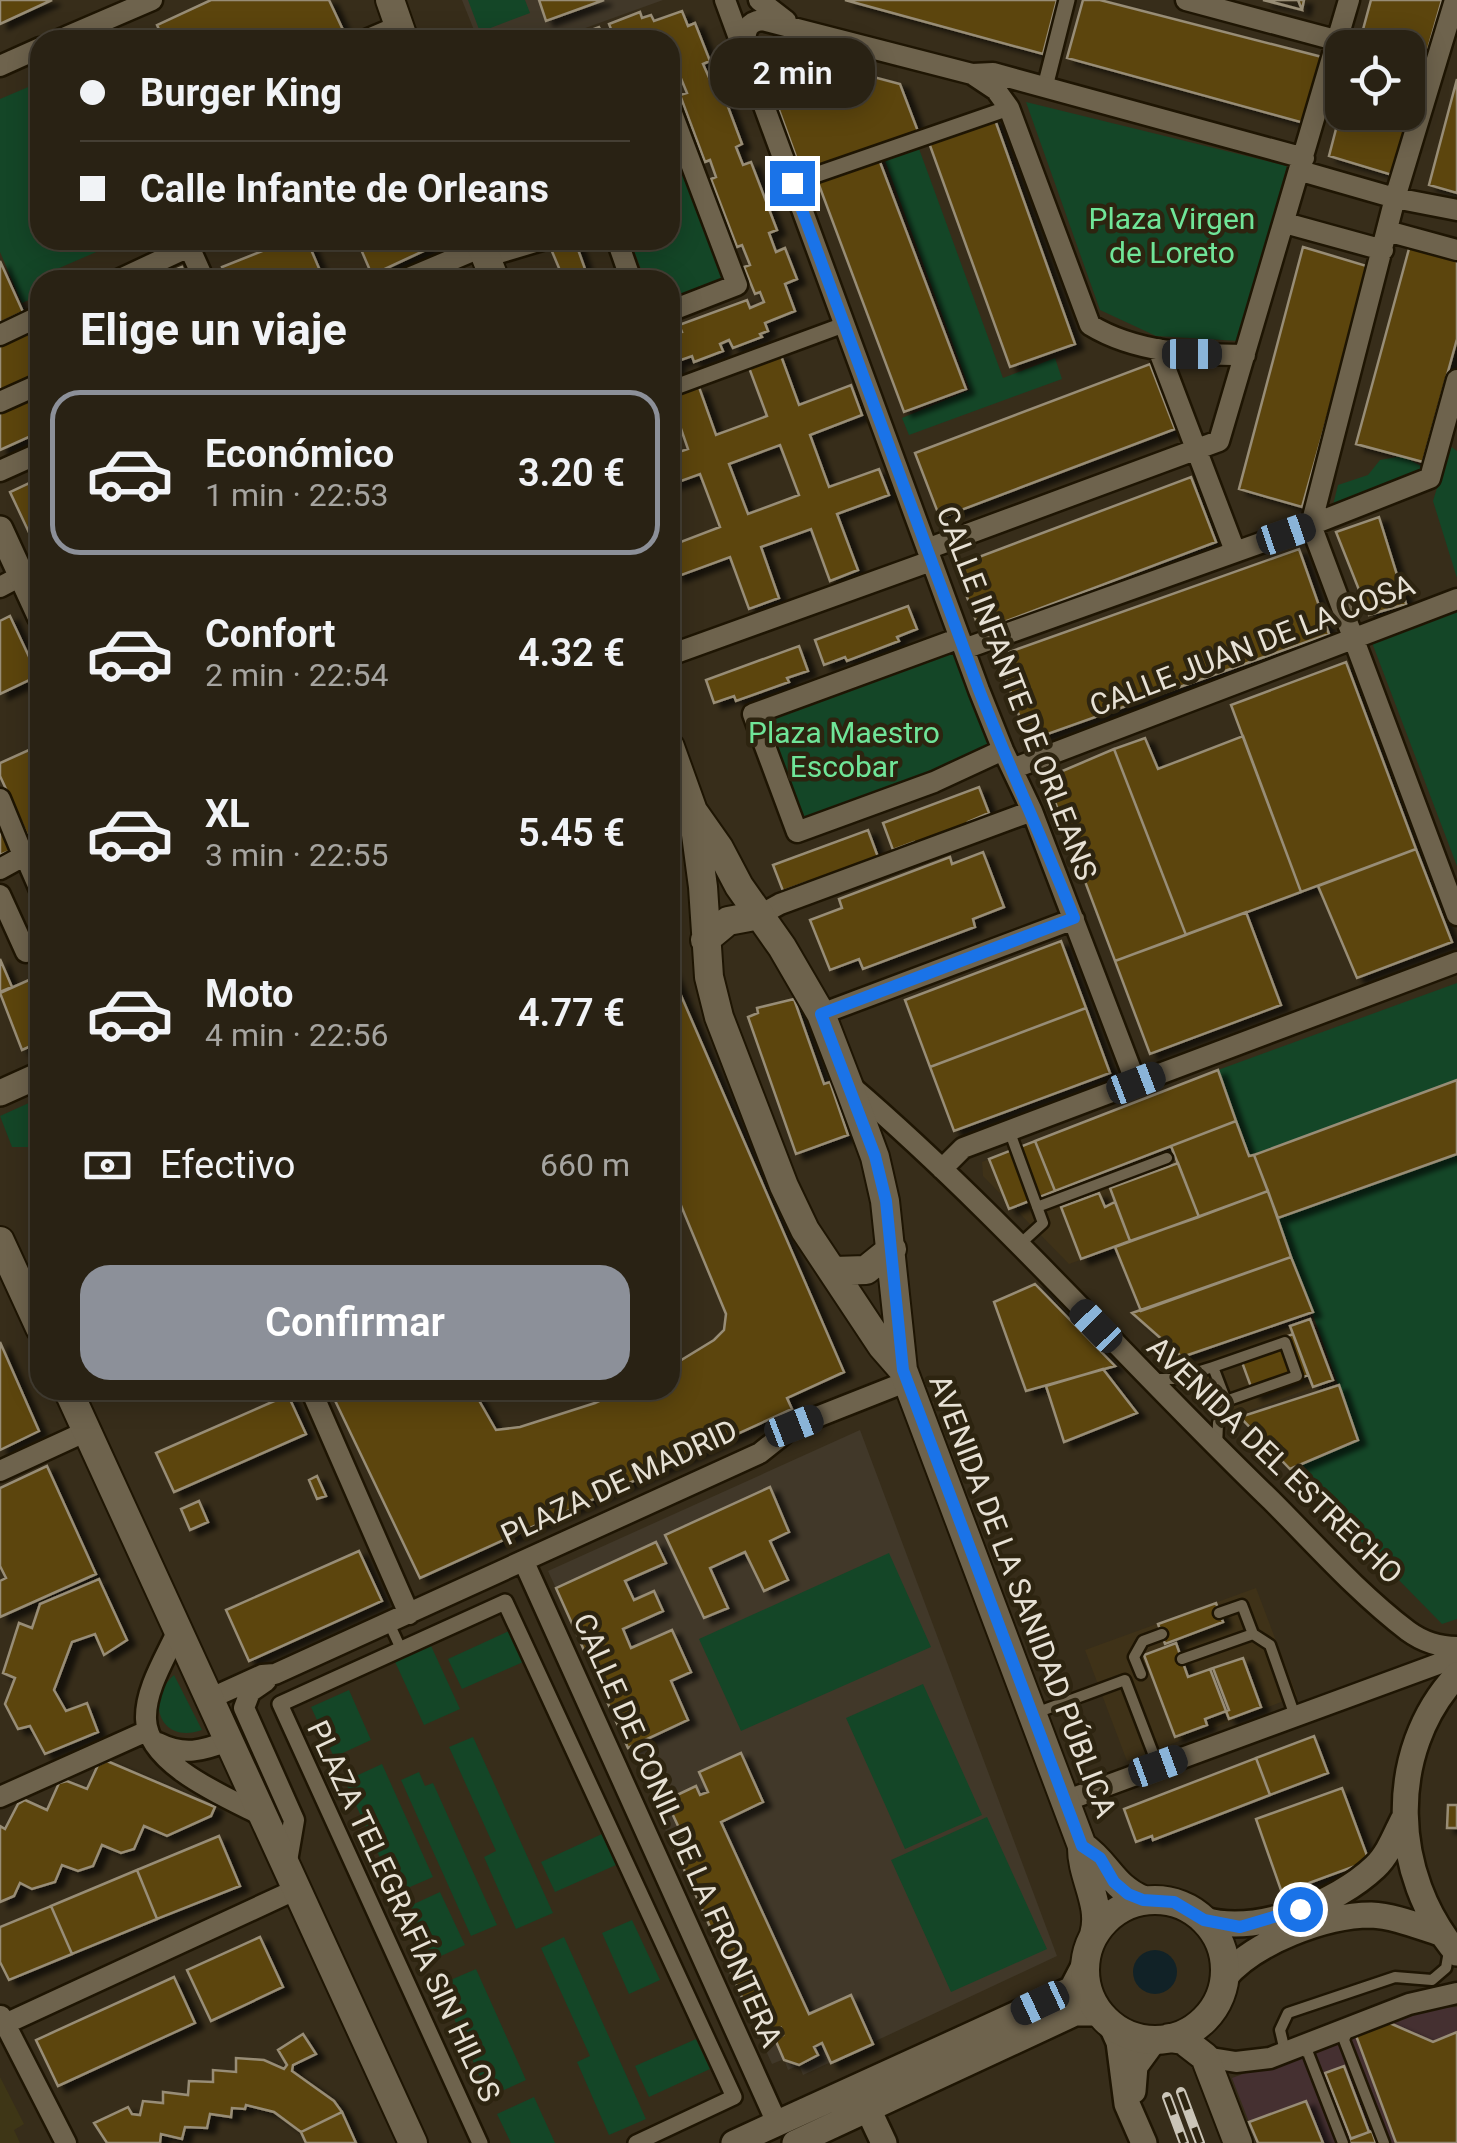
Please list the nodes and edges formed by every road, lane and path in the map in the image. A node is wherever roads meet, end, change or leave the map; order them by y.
1 (152, 0) edge
2 (726, 0) edge
3 (759, 0) edge
4 (1067, 0) edge
5 (1186, 0) edge
6 (1349, 0) edge
7 (1455, 0) edge
8 (125, 6) edge
9 (792, 26) junction
10 (104, 30) edge
11 (1342, 30) edge
12 (1325, 37) edge
13 (744, 50) junction
14 (30, 52) edge
15 (0, 66) edge
16 (972, 74) junction
17 (1023, 81) junction
18 (1045, 87) junction
19 (1325, 89) edge
20 (1007, 105) junction
21 (680, 135) edge
22 (1303, 165) junction
23 (792, 183) junction
24 (1395, 198) junction
25 (1457, 210) edge
26 (1286, 223) junction
27 (1385, 240) junction
28 (176, 250) edge
29 (1457, 250) edge
30 (485, 256) edge
31 (137, 270) edge
32 (438, 270) edge
33 (680, 307) edge
34 (30, 320) edge
35 (846, 324) junction
36 (0, 334) edge
37 (1158, 350) junction
38 (1244, 354) junction
39 (1457, 380) edge
40 (680, 384) edge
41 (30, 388) edge
42 (0, 402) edge
43 (1450, 436) edge
44 (1197, 449) junction
45 (30, 458) edge
46 (0, 471) edge
47 (1311, 525) junction
48 (0, 529) edge
49 (1235, 551) junction
50 (929, 555) junction
51 (11, 582) edge
52 (1457, 598) edge
53 (30, 604) edge
54 (1352, 637) junction
55 (962, 643) junction
56 (680, 651) edge
57 (1008, 760) junction
58 (682, 797) edge
59 (0, 799) edge
60 (1032, 811) junction
61 (30, 848) edge
62 (30, 857) edge
63 (0, 870) edge
64 (0, 895) edge
65 (1456, 911) edge
66 (760, 914) junction
67 (1074, 918) junction
68 (705, 940) junction
69 (30, 950) edge
70 (1457, 962) edge
71 (821, 1014) junction
72 (30, 1080) edge
73 (1136, 1083) junction
74 (848, 1084) junction
75 (0, 1093) edge
76 (1010, 1130) junction
77 (1168, 1158) dead end
78 (942, 1169) junction
79 (1037, 1207) junction
80 (0, 1241) edge
81 (1019, 1245) junction
82 (892, 1249) junction
83 (834, 1271) junction
84 (30, 1306) edge
85 (1213, 1367) junction
86 (905, 1376) junction
87 (1148, 1379) junction
88 (73, 1400) edge
89 (315, 1400) edge
90 (1226, 1401) junction
91 (87, 1431) junction
92 (1216, 1448) junction
93 (0, 1472) edge
94 (524, 1562) junction
95 (1220, 1613) dead end
96 (409, 1614) junction
97 (389, 1623) junction
98 (178, 1630) junction
99 (1162, 1634) dead end
100 (1253, 1634) junction
101 (1457, 1647) edge
102 (401, 1649) junction
103 (1457, 1656) edge
104 (1182, 1660) dead end
105 (275, 1674) junction
106 (1457, 1674) edge
107 (1125, 1680) junction
108 (1388, 1681) junction
109 (209, 1699) junction
110 (1032, 1714) junction
111 (1295, 1716) junction
112 (1426, 1723) junction
113 (152, 1736) junction
114 (228, 1740) junction
115 (1158, 1766) junction
116 (0, 1797) edge
117 (1065, 1801) junction
118 (263, 1816) junction
119 (1403, 1820) junction
120 (1082, 1846) junction
121 (291, 1878) junction
122 (1143, 1900) junction
123 (1204, 1920) junction
124 (1094, 1935) junction
125 (1448, 1942) edge
126 (1085, 1964) junction
127 (1224, 1978) junction
128 (1457, 1992) edge
129 (3, 2019) edge
130 (1105, 2019) junction
131 (1352, 2025) junction
132 (1162, 2039) junction
133 (1294, 2048) junction
134 (1206, 2056) junction
135 (868, 2109) junction
136 (1133, 2116) junction
137 (777, 2123) junction
138 (66, 2143) edge
139 (413, 2143) edge
140 (480, 2143) edge
141 (636, 2143) edge
142 (734, 2143) edge
143 (795, 2143) edge
144 (884, 2143) edge
145 (1144, 2143) edge
146 (1238, 2143) edge
147 (1342, 2143) edge
148 (1384, 2143) edge

1 - 8 street
2 - 13 street, CALLE INFANTE DE ORLEANS
3 - 9 street
4 - 18 street
5 - 12 street
6 - 11 street
7 - 24 street
8 - 10 street
9 - 13 street
9 - 16 street
13 - 23 street, CALLE INFANTE DE ORLEANS
14 - 15 street
16 - 17 street
16 - 20 street
17 - 18 street
17 - 20 street
18 - 22 street
19 - 22 street
20 - 23 street
20 - 37 street
21 - 33 street
22 - 24 street
22 - 26 street
23 - 35 street, CALLE INFANTE DE ORLEANS
24 - 25 street
24 - 27 street
26 - 27 street
26 - 38 street
27 - 29 street
27 - 47 street
28 - 31 street
30 - 32 street
34 - 36 street
35 - 40 street
35 - 50 street, CALLE INFANTE DE ORLEANS
37 - 38 street
37 - 44 street
38 - 44 street
39 - 43 street
41 - 42 street
43 - 47 street
44 - 49 street
44 - 50 street
45 - 46 street
47 - 49 street
47 - 54 street
48 - 51 street
49 - 55 street
50 - 55 street, CALLE INFANTE DE ORLEANS
50 - 56 street
51 - 53 street
52 - 54 street, CALLE JUAN DE LA COSA
54 - 57 street, CALLE JUAN DE LA COSA
54 - 65 street
55 - 57 street, CALLE INFANTE DE ORLEANS
55 - 57 street
57 - 60 street, CALLE INFANTE DE ORLEANS
58 - 66 main road, AVENIDA DE LA SANIDAD PÚBLICA
58 - 68 main road, AVENIDA DE LA SANIDAD PÚBLICA
59 - 61 street
60 - 66 street
60 - 67 street, CALLE INFANTE DE ORLEANS
62 - 63 street
64 - 69 street
66 - 68 main road
66 - 71 main road, AVENIDA DE LA SANIDAD PÚBLICA
67 - 71 street
67 - 73 street, CALLE INFANTE DE ORLEANS
68 - 83 main road, AVENIDA DE LA SANIDAD PÚBLICA
70 - 73 street
71 - 74 main road, AVENIDA DE LA SANIDAD PÚBLICA
72 - 75 street
73 - 76 street
74 - 78 street, AVENIDA DEL ESTRECHO
74 - 82 main road, AVENIDA DE LA SANIDAD PÚBLICA
76 - 78 street
76 - 79 lane
77 - 79 lane
78 - 81 street, AVENIDA DEL ESTRECHO
79 - 81 lane
80 - 84 main road
81 - 87 street, AVENIDA DEL ESTRECHO
82 - 83 main road
82 - 86 main road, AVENIDA DE LA SANIDAD PÚBLICA
83 - 86 main road, AVENIDA DE LA SANIDAD PÚBLICA
85 - 87 lane
85 - 90 lane
85 - 90 lane
86 - 94 street, PLAZA DE MADRID
86 - 110 main road, AVENIDA DE LA SANIDAD PÚBLICA
87 - 92 street, AVENIDA DEL ESTRECHO
88 - 91 main road
89 - 96 street
90 - 92 lane
91 - 93 street
91 - 98 main road
92 - 101 street, AVENIDA DEL ESTRECHO
94 - 96 street, PLAZA DE MADRID
94 - 137 street, CALLE DE CONIL DE LA FRONTERA
95 - 100 lane
96 - 97 street, PLAZA DE MADRID
97 - 102 lane
97 - 105 street, PLAZA DE MADRID
98 - 109 main road
98 - 113 street
99 - 107 lane
100 - 104 lane
100 - 111 lane
102 - 140 street, PLAZA TELEGRAFÍA SIN HILOS
102 - 141 street, PLAZA TELEGRAFÍA SIN HILOS
103 - 108 street
105 - 109 street, PLAZA DE MADRID
105 - 121 street, PLAZA DE MADRID
106 - 112 street
107 - 110 lane
107 - 115 lane
108 - 111 street
108 - 112 street
109 - 114 main road
110 - 117 main road, AVENIDA DE LA SANIDAD PÚBLICA
111 - 115 street
112 - 119 street
113 - 114 street
113 - 116 street
113 - 118 street
114 - 118 main road
115 - 117 street
117 - 120 main road, AVENIDA DE LA SANIDAD PÚBLICA
118 - 121 main road
119 - 123 street
119 - 125 street
120 - 122 main road, AVENIDA DE LA SANIDAD PÚBLICA
120 - 124 main road, AVENIDA DE LA SANIDAD PÚBLICA
121 - 129 street
121 - 139 main road
122 - 123 main road
122 - 124 main road
123 - 127 main road
124 - 126 main road
125 - 127 street
125 - 133 lane
126 - 130 main road
126 - 137 street
127 - 132 main road
128 - 131 street
129 - 138 street
130 - 132 main road
130 - 135 street
130 - 136 street
131 - 133 street
131 - 148 lane
132 - 134 main road
132 - 136 street
133 - 134 street
133 - 147 lane
134 - 146 main road
135 - 143 street
135 - 144 street
136 - 145 street
137 - 142 street

